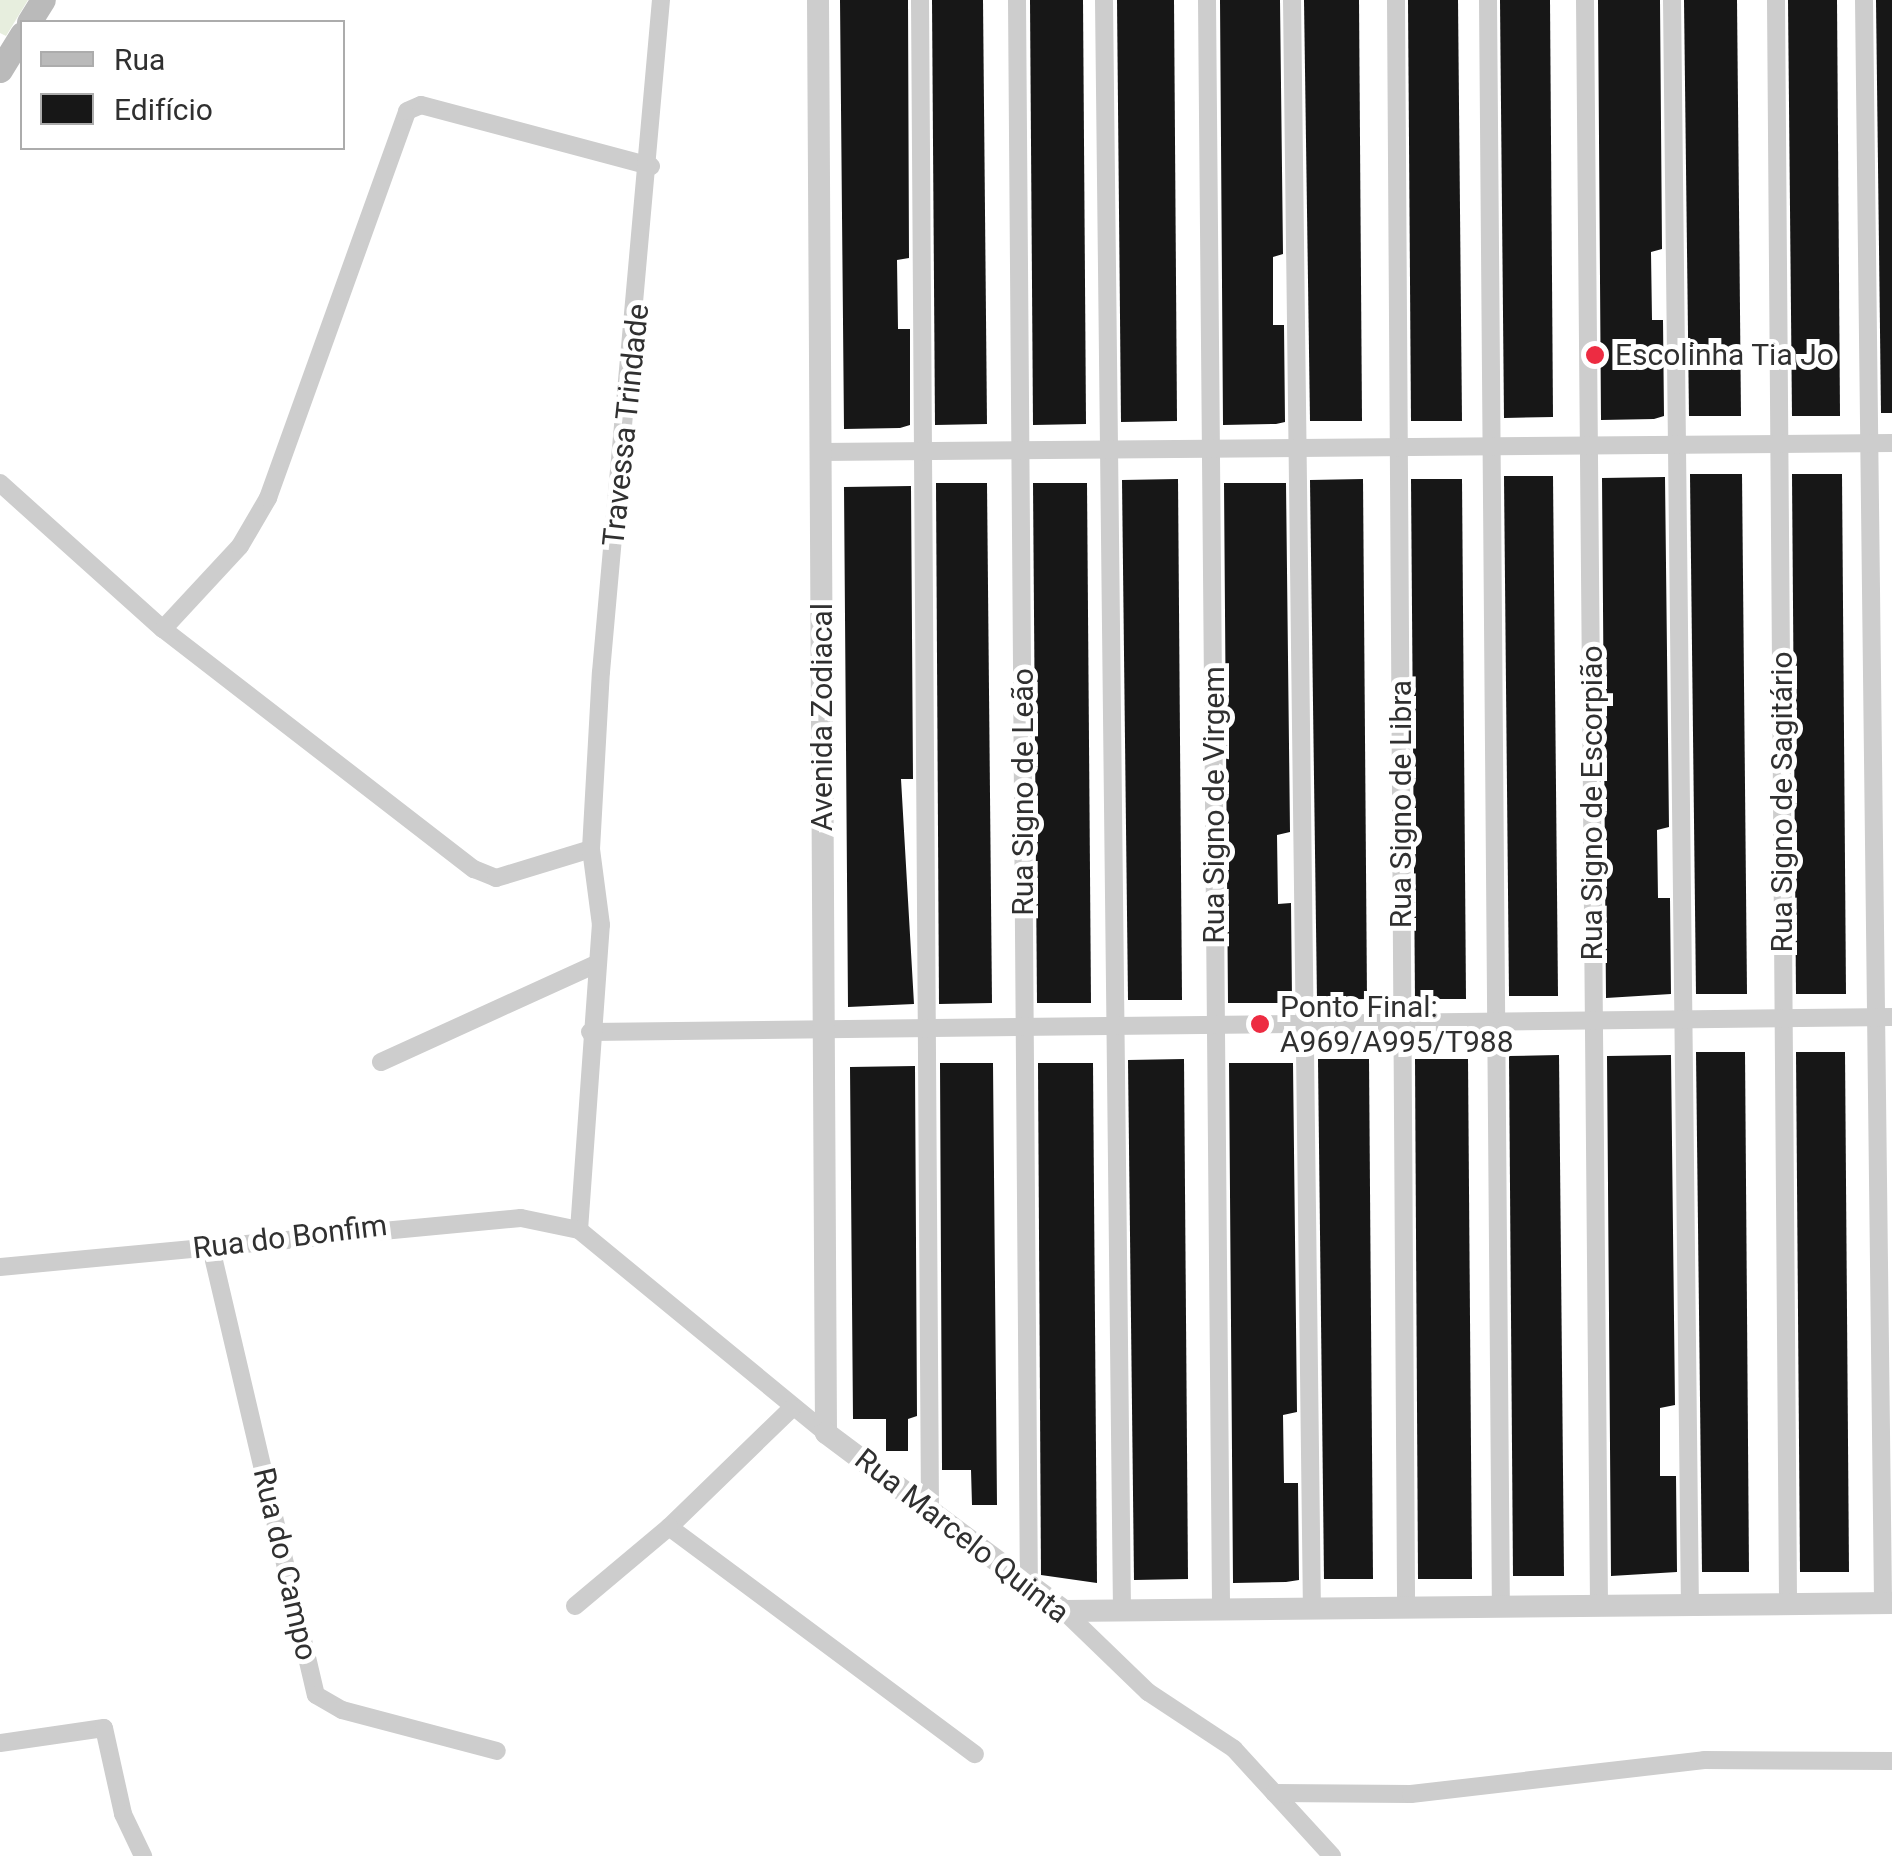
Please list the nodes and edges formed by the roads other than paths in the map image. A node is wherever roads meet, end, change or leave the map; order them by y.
1 (661, 0) edge
2 (818, 0) edge
3 (920, 0) edge
4 (1018, 0) edge
5 (1104, 0) edge
6 (1207, 0) edge
7 (1292, 0) edge
8 (1396, 0) edge
9 (1488, 0) edge
10 (1585, 0) edge
11 (1672, 0) edge
12 (1776, 0) edge
13 (1864, 0) edge
14 (20, 37) edge
15 (0, 70) edge
16 (651, 166) junction
17 (1869, 443) junction
18 (1892, 443) edge
19 (1779, 444) junction
20 (1677, 445) junction
21 (1492, 446) junction
22 (1588, 446) junction
23 (1399, 447) junction
24 (1297, 448) junction
25 (1211, 449) junction
26 (1109, 450) junction
27 (1021, 451) junction
28 (820, 452) junction
29 (924, 452) junction
30 (0, 483) edge
31 (163, 629) junction
32 (592, 849) junction
33 (594, 965) junction
34 (1784, 1018) junction
35 (1884, 1018) edge
36 (1684, 1020) junction
37 (1594, 1021) junction
38 (1496, 1022) junction
39 (1402, 1023) junction
40 (1304, 1024) junction
41 (1216, 1025) junction
42 (1116, 1026) junction
43 (1025, 1027) junction
44 (927, 1028) junction
45 (824, 1029) junction
46 (590, 1032) junction
47 (380, 1062) dead end
48 (579, 1230) junction
49 (211, 1248) junction
50 (0, 1267) edge
51 (792, 1408) junction
52 (826, 1433) junction
53 (930, 1506) junction
54 (669, 1527) junction
55 (1029, 1584) junction
56 (1888, 1603) edge
57 (1788, 1604) junction
58 (1690, 1605) junction
59 (575, 1606) dead end
60 (1598, 1606) junction
61 (1501, 1607) junction
62 (1312, 1608) junction
63 (1406, 1608) junction
64 (1221, 1610) junction
65 (1064, 1611) junction
66 (1122, 1611) junction
67 (0, 1743) edge
68 (496, 1751) dead end
69 (975, 1754) dead end
70 (1892, 1761) edge
71 (1274, 1793) junction
72 (143, 1856) edge
73 (1332, 1856) edge

1 - 16 street, Travessa Trindade
2 - 28 street, Avenida Zodiacal
3 - 29 street
4 - 27 street, Rua Signo de Leão
5 - 26 street
6 - 25 street, Rua Signo de Virgem
7 - 24 street
8 - 23 street, Rua Signo de Libra
9 - 21 street
10 - 22 street, Rua Signo de Escorpião
11 - 20 street
12 - 19 street, Rua Signo de Sagitário
13 - 17 street
14 - 15 main road
16 - 31 street
16 - 32 street, Travessa Trindade
17 - 18 street
17 - 19 street
17 - 35 street
19 - 20 street
19 - 34 street, Rua Signo de Sagitário
20 - 22 street
20 - 36 street
21 - 22 street
21 - 23 street
21 - 38 street
22 - 37 street, Rua Signo de Escorpião
23 - 24 street
23 - 39 street, Rua Signo de Libra
24 - 25 street
24 - 40 street
25 - 26 street
25 - 41 street, Rua Signo de Virgem
26 - 27 street
26 - 42 street
27 - 29 street
27 - 43 street, Rua Signo de Leão
28 - 29 street
28 - 45 street, Avenida Zodiacal
29 - 44 street
30 - 31 street
31 - 32 street
32 - 33 street, Travessa Trindade
33 - 46 street, Travessa Trindade
33 - 47 street
34 - 35 street
34 - 36 street
34 - 57 street, Rua Signo de Sagitário
35 - 56 street
36 - 37 street
36 - 58 street
37 - 38 street
37 - 60 street, Rua Signo de Escorpião
38 - 39 street
38 - 61 street
39 - 40 street
39 - 63 street, Rua Signo de Libra
40 - 41 street
40 - 62 street
41 - 42 street
41 - 64 street, Rua Signo de Virgem
42 - 43 street
42 - 66 street
43 - 44 street
43 - 55 street, Rua Signo de Leão
44 - 45 street
44 - 53 street
45 - 46 street
45 - 52 street, Avenida Zodiacal
46 - 48 street, Travessa Trindade
48 - 49 street, Rua do Bonfim
48 - 51 street, Rua Marcelo Quinta
49 - 50 street, Rua do Bonfim
49 - 68 street, Rua do Campo
51 - 52 street, Rua Marcelo Quinta
51 - 54 street
52 - 53 street, Rua Marcelo Quinta
53 - 55 street, Rua Marcelo Quinta
54 - 59 street
54 - 69 street
55 - 65 street, Rua Marcelo Quinta
56 - 57 street
57 - 58 street
58 - 60 street
60 - 61 street
61 - 63 street
62 - 63 street
62 - 64 street
64 - 66 street
65 - 66 street
65 - 71 street, Rua Marcelo Quinta
67 - 72 street
70 - 71 street
71 - 73 street, Rua Marcelo Quinta

